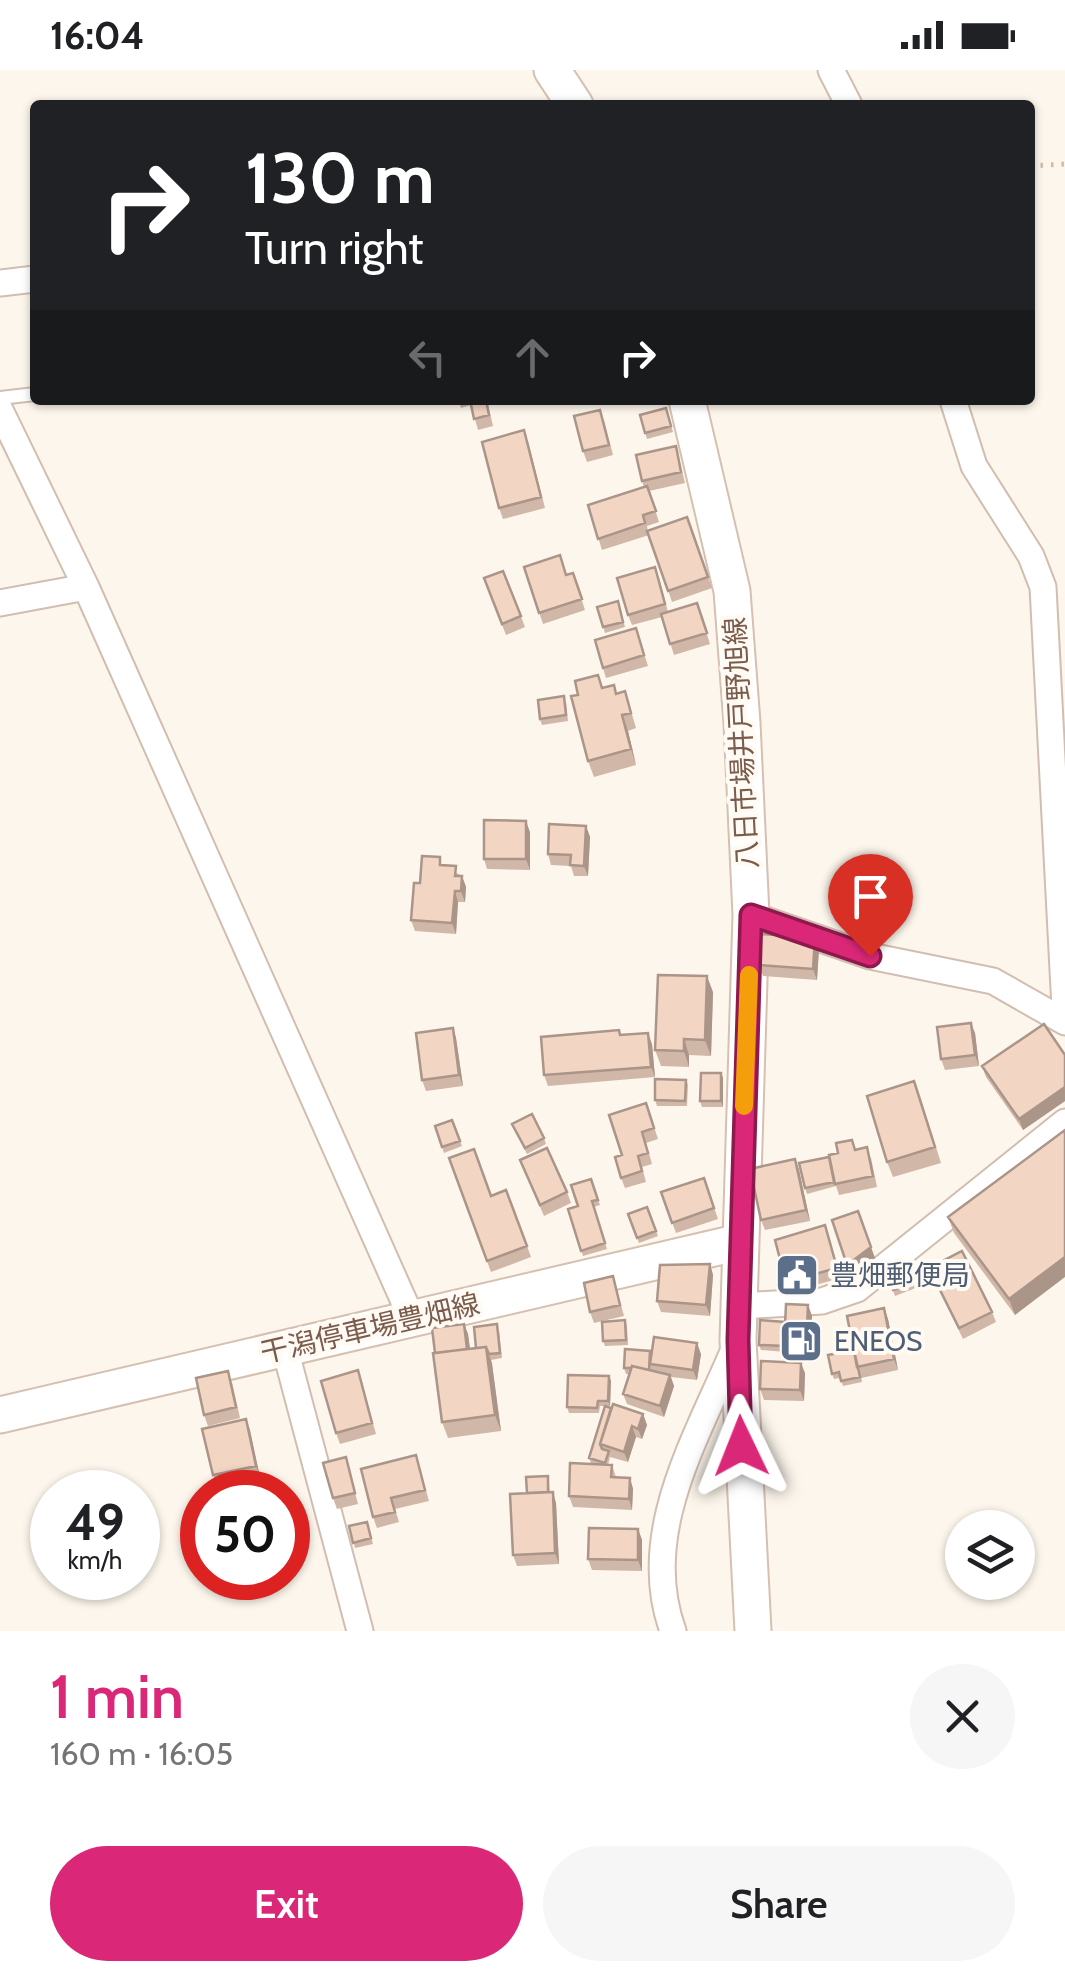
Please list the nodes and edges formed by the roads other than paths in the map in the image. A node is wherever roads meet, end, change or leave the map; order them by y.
1 (552, 70) edge
2 (830, 70) edge
3 (572, 100) edge
4 (846, 100) edge
5 (30, 279) edge
6 (0, 282) edge
7 (30, 395) edge
8 (0, 398) edge
9 (688, 405) edge
10 (956, 405) edge
11 (0, 410) edge
12 (86, 587) junction
13 (0, 603) edge
14 (751, 915) junction
15 (1065, 1008) edge
16 (1065, 1022) edge
17 (1065, 1122) edge
18 (740, 1242) junction
19 (411, 1317) junction
20 (739, 1323) junction
21 (285, 1348) junction
22 (0, 1414) edge
23 (360, 1631) edge
24 (672, 1631) edge
25 (753, 1631) edge

1 - 3 main road
2 - 4 street
5 - 6 street
7 - 8 lane
9 - 14 main road, 八日市場井戸野旭線
10 - 15 street
11 - 12 street
12 - 13 street
12 - 19 street
14 - 16 street
14 - 18 main road, 八日市場井戸野旭線
17 - 20 street
18 - 19 main road, 干潟停車場豊畑線
18 - 20 main road, 八日市場井戸野旭線
19 - 21 main road, 干潟停車場豊畑線
20 - 24 street
20 - 25 main road, 八日市場井戸野旭線
21 - 22 main road, 干潟停車場豊畑線
21 - 23 street

